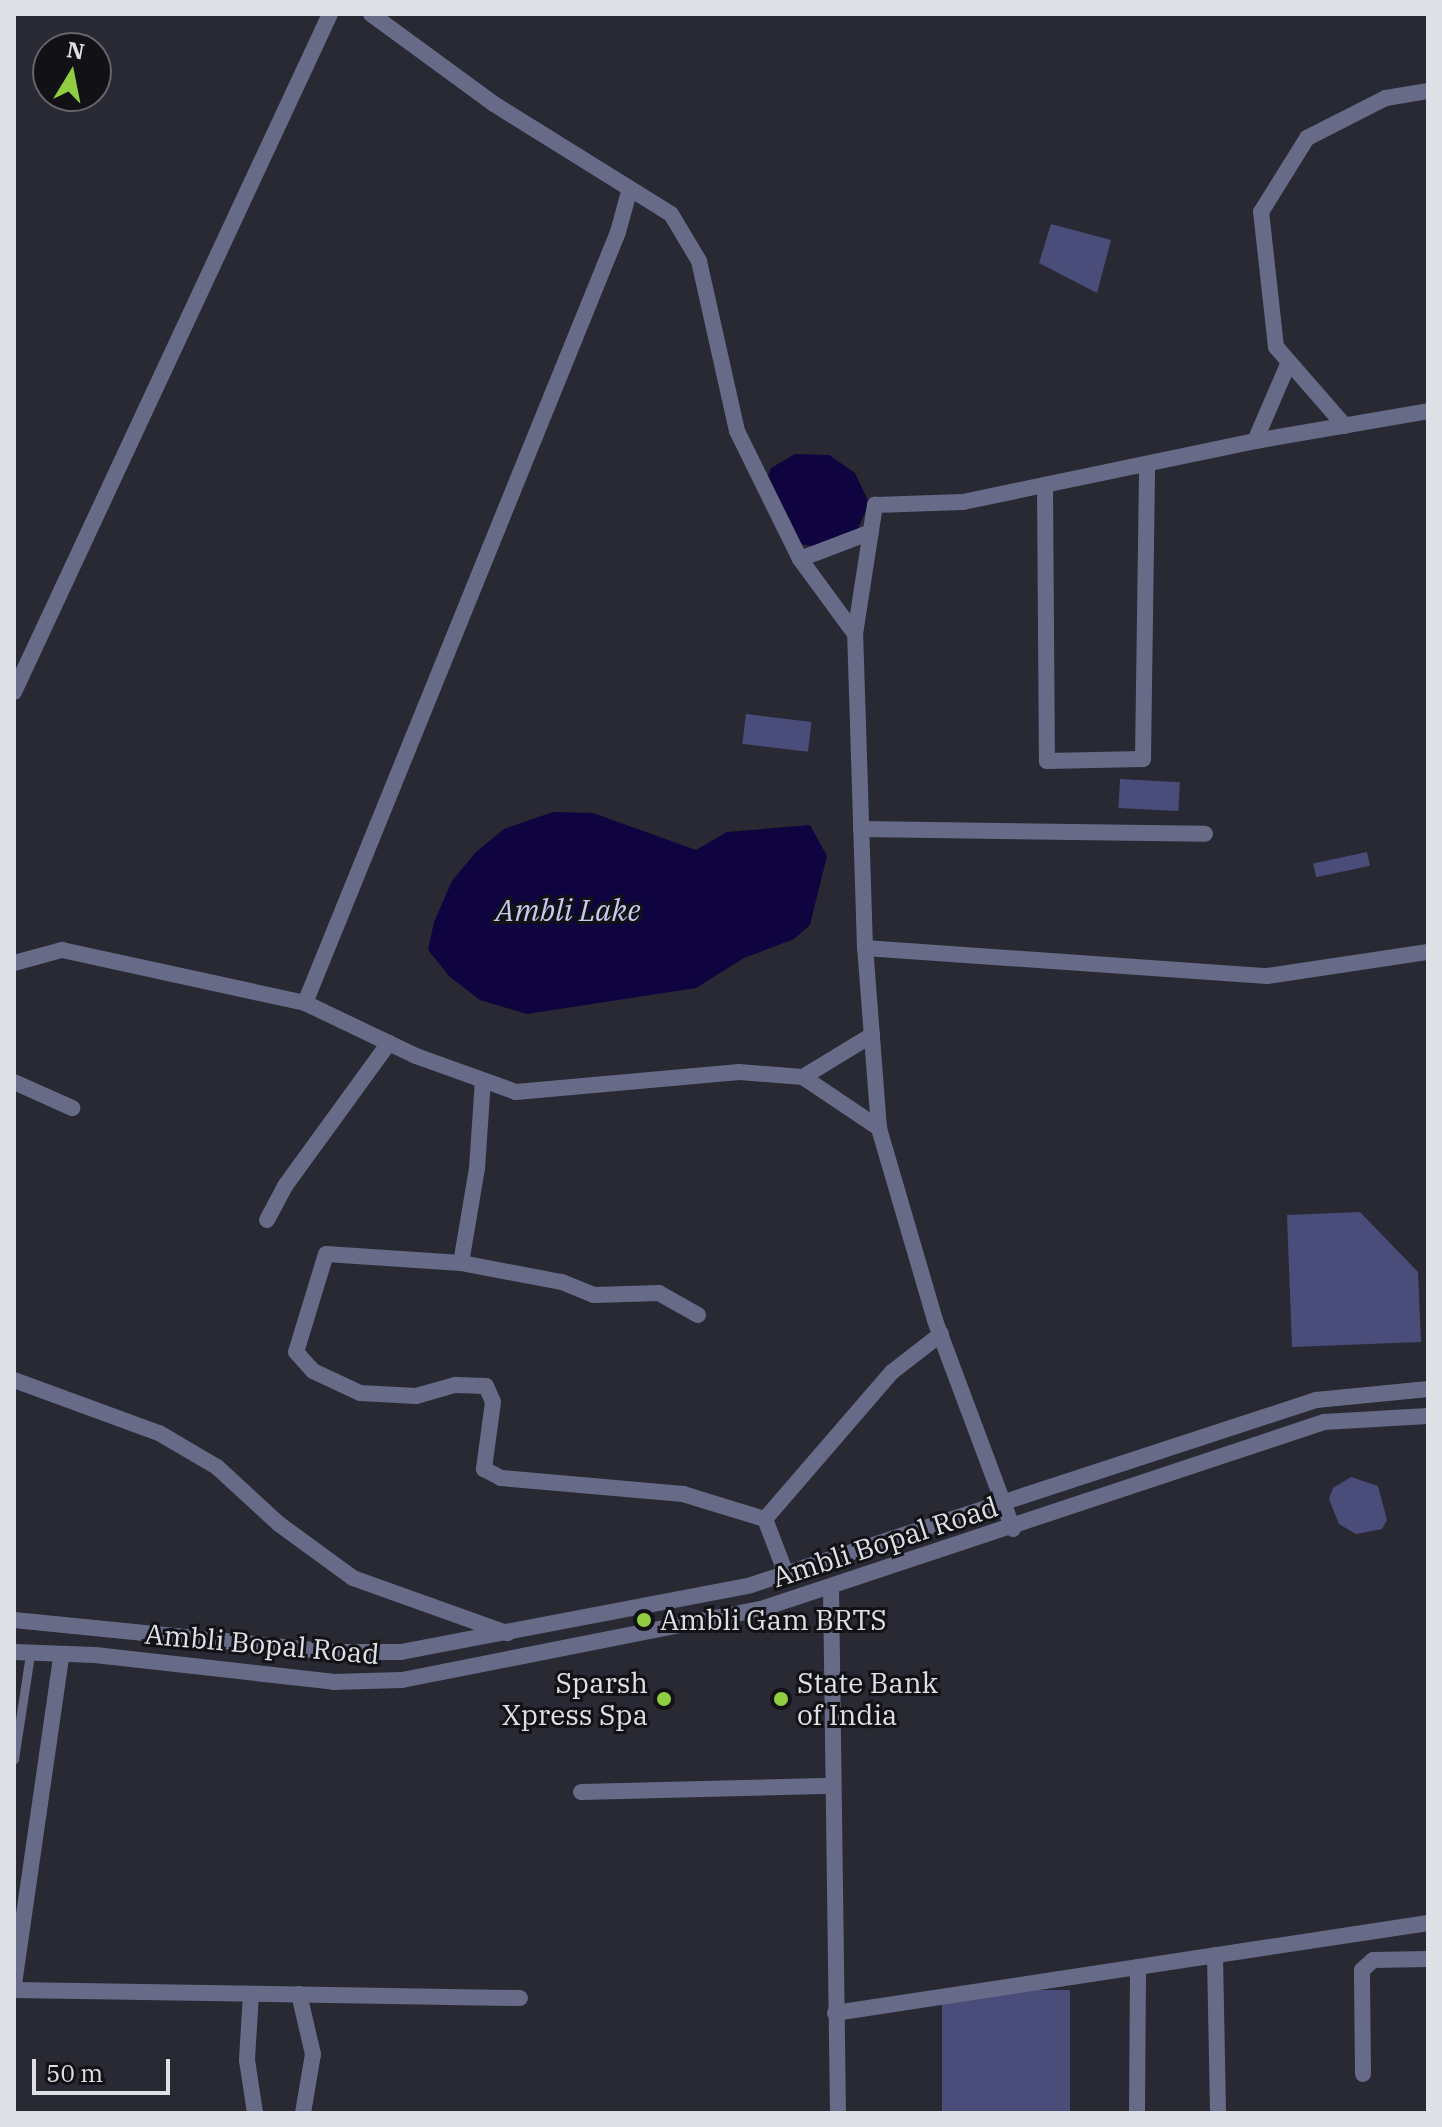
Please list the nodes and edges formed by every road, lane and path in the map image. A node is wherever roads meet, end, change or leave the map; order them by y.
1 (330, 14) edge
2 (371, 14) edge
3 (1428, 91) edge
4 (629, 192) junction
5 (1289, 362) junction
6 (1428, 411) edge
7 (1345, 426) junction
8 (1255, 441) junction
9 (1147, 464) junction
10 (1045, 485) junction
11 (871, 532) junction
12 (800, 559) junction
13 (855, 634) junction
14 (14, 692) edge
15 (861, 829) junction
16 (1205, 834) dead end
17 (865, 948) junction
18 (1428, 952) edge
19 (14, 963) edge
20 (305, 1003) junction
21 (872, 1035) junction
22 (389, 1043) junction
23 (803, 1077) junction
24 (483, 1081) junction
25 (14, 1082) edge
26 (72, 1108) dead end
27 (879, 1128) junction
28 (267, 1220) dead end
29 (461, 1263) junction
30 (698, 1315) dead end
31 (941, 1334) junction
32 (14, 1380) edge
33 (1428, 1389) edge
34 (1428, 1416) edge
35 (1004, 1502) junction
36 (765, 1519) junction
37 (1013, 1529) junction
38 (786, 1574) junction
39 (751, 1585) junction
40 (831, 1587) junction
41 (761, 1609) junction
42 (14, 1620) edge
43 (508, 1633) junction
44 (22, 1653) edge
45 (61, 1656) junction
46 (18, 1702) edge
47 (14, 1759) edge
48 (833, 1786) junction
49 (581, 1792) dead end
50 (1428, 1923) edge
51 (1215, 1955) junction
52 (1428, 1959) edge
53 (1138, 1967) junction
54 (14, 1984) edge
55 (14, 1990) edge
56 (251, 1994) junction
57 (299, 1994) junction
58 (520, 1998) dead end
59 (835, 2013) junction
60 (1363, 2074) dead end
61 (255, 2113) edge
62 (303, 2113) edge
63 (838, 2113) edge
64 (1137, 2113) edge
65 (1218, 2113) edge

1 - 14 street
2 - 4 street
3 - 5 street
4 - 12 street
4 - 20 street
5 - 7 street
5 - 8 street
6 - 7 street
7 - 8 street
8 - 9 street
9 - 10 street
9 - 10 street
10 - 11 street
11 - 12 street
11 - 13 street
12 - 13 street
13 - 15 street
15 - 16 street
15 - 17 street
17 - 18 street
17 - 21 street
19 - 20 street
20 - 22 street
21 - 23 street
21 - 27 street
22 - 24 street
22 - 28 street
23 - 24 street
23 - 27 street
24 - 29 street
25 - 26 street
27 - 31 street
29 - 30 street
29 - 36 street
31 - 35 street
31 - 36 street
32 - 43 street
33 - 35 street, Ambli Bopal Road
34 - 37 street, Ambli Bopal Road
35 - 37 street
35 - 38 street, Ambli Bopal Road
36 - 38 street
37 - 40 street, Ambli Bopal Road
38 - 39 street, Ambli Bopal Road
39 - 41 street
39 - 43 street, Ambli Bopal Road
40 - 41 street, Ambli Bopal Road
40 - 48 street
41 - 45 street, Ambli Bopal Road
42 - 43 street, Ambli Bopal Road
44 - 45 street, Ambli Bopal Road
44 - 46 lane
45 - 54 street
46 - 47 lane
48 - 49 street
48 - 59 street
50 - 51 street
51 - 53 street
51 - 65 street
52 - 60 street
53 - 59 street
53 - 64 street
55 - 56 street
56 - 57 street
56 - 61 street
57 - 58 street
57 - 62 street
59 - 63 street

